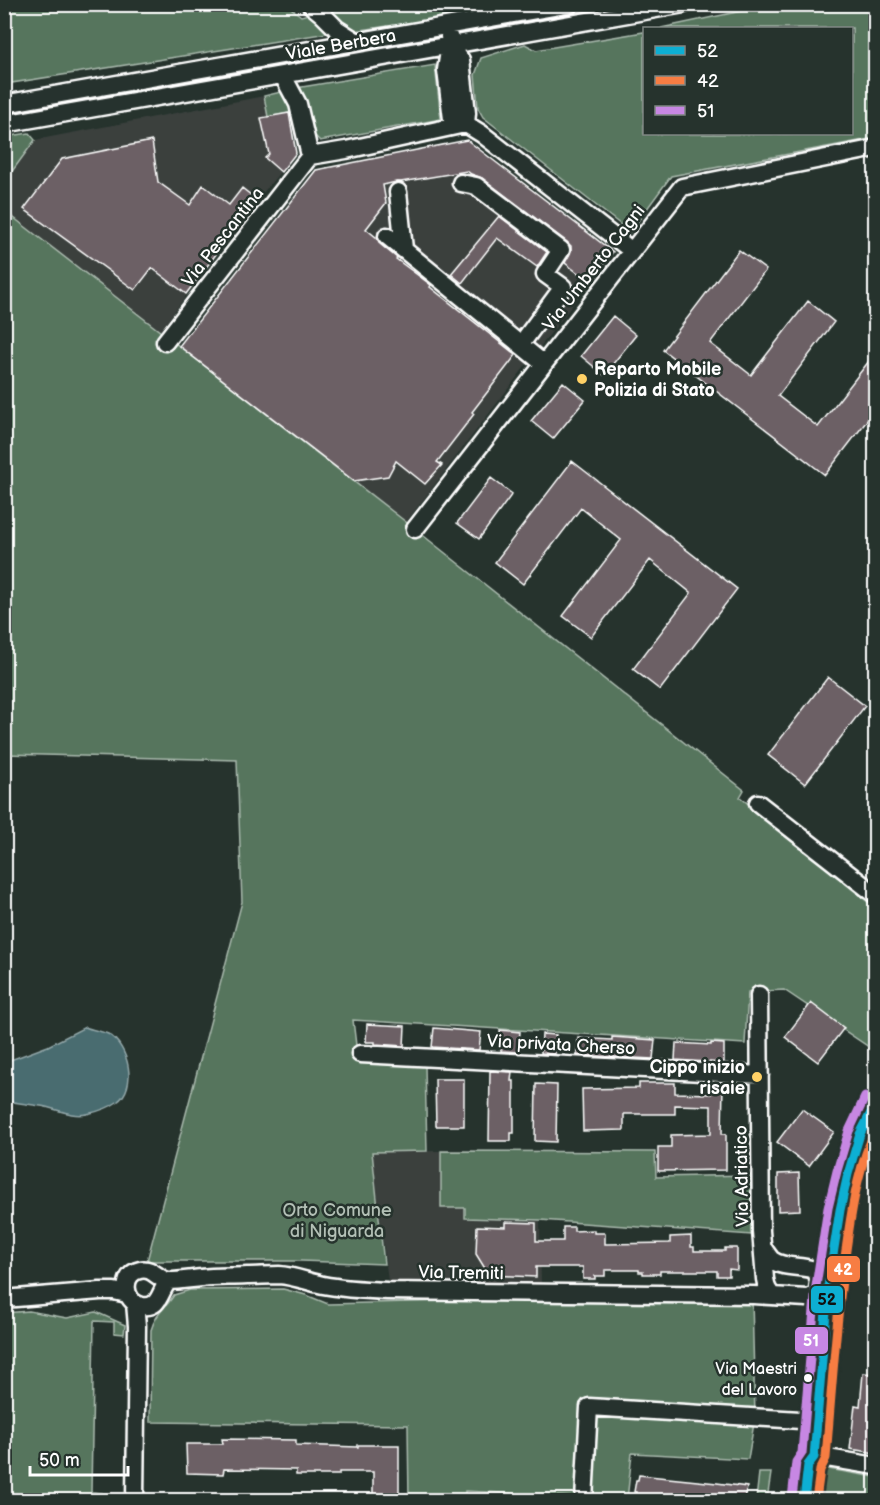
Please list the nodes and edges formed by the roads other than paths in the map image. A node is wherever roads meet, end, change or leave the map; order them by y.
1 (310, 4) edge
2 (570, 4) edge
3 (684, 4) edge
4 (492, 17) junction
5 (448, 25) junction
6 (496, 37) junction
7 (356, 41) junction
8 (450, 45) junction
9 (283, 76) junction
10 (4, 104) edge
11 (4, 124) edge
12 (466, 124) junction
13 (876, 148) edge
14 (310, 156) junction
15 (461, 183) dead end
16 (398, 192) dead end
17 (387, 236) dead end
18 (404, 249) junction
19 (632, 250) junction
20 (165, 342) dead end
21 (521, 344) junction
22 (544, 363) junction
23 (415, 529) dead end
24 (758, 803) dead end
25 (876, 895) edge
26 (759, 995) dead end
27 (360, 1054) dead end
28 (760, 1075) junction
29 (876, 1102) edge
30 (763, 1248) junction
31 (833, 1258) junction
32 (778, 1263) junction
33 (816, 1270) junction
34 (765, 1279) junction
35 (164, 1282) junction
36 (828, 1287) junction
37 (753, 1295) junction
38 (130, 1296) junction
39 (772, 1296) junction
40 (807, 1298) junction
41 (4, 1299) edge
42 (826, 1315) junction
43 (817, 1421) junction
44 (814, 1456) junction
45 (876, 1466) edge
46 (584, 1499) edge
47 (135, 1500) edge
48 (804, 1500) edge

1 - 7 street
2 - 4 street, Viale Berbera
3 - 6 street, Viale Berbera
4 - 5 street, Viale Berbera
4 - 6 street
5 - 7 street, Viale Berbera
5 - 8 street
6 - 8 street, Viale Berbera
7 - 10 street, Viale Berbera
8 - 9 street, Viale Berbera
8 - 12 street
9 - 11 street, Viale Berbera
9 - 14 street
12 - 14 street
12 - 19 street
13 - 19 street, Via Umberto Cagni
14 - 20 street, Via Pescantina
15 - 21 street
16 - 18 street
17 - 18 street
18 - 21 street
19 - 22 street, Via Umberto Cagni
21 - 22 street
22 - 23 street, Via Umberto Cagni
24 - 25 street
26 - 28 street, Via Adriatico
27 - 28 street, Via privata Cherso
28 - 30 street, Via Adriatico
29 - 31 street
30 - 32 street, Via Adriatico
30 - 34 street, Via Adriatico
31 - 33 street
31 - 36 street
32 - 33 street
32 - 34 street
33 - 36 street
33 - 40 street
34 - 37 street
34 - 39 street, Via Adriatico
35 - 37 street, Via Tremiti
35 - 38 street
35 - 38 street, Via Tremiti
36 - 42 street
37 - 39 street, Via Tremiti
38 - 41 street
38 - 47 street
39 - 40 street
40 - 42 street
42 - 43 street
43 - 44 street
43 - 46 street
44 - 45 street
44 - 48 street

